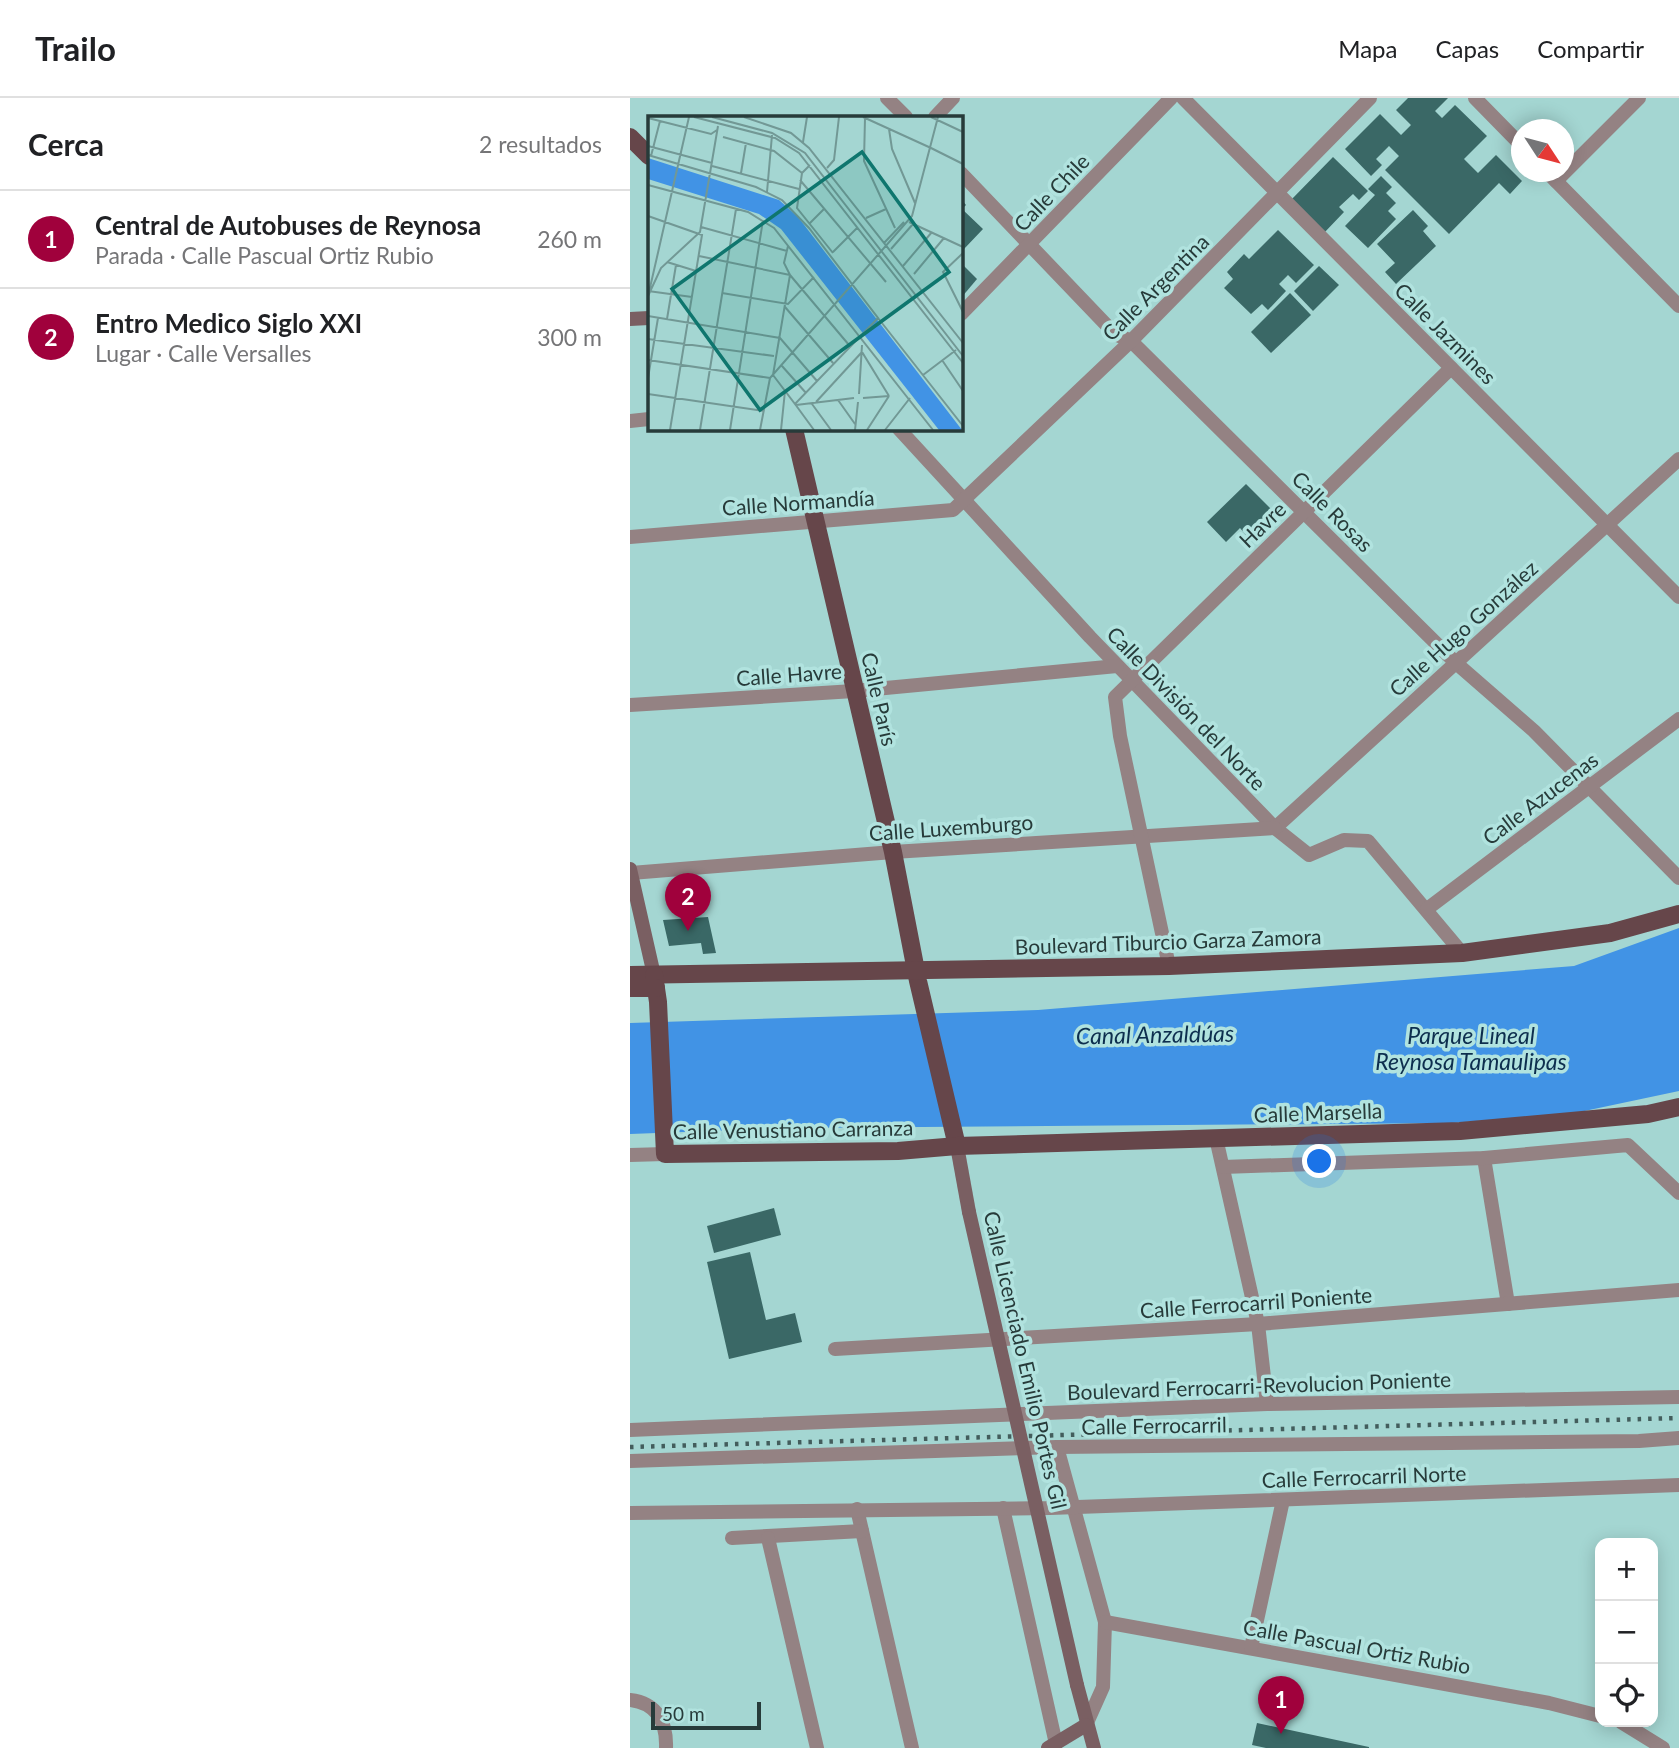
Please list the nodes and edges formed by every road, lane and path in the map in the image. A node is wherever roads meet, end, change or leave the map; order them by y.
1 (887, 98) edge
2 (953, 98) edge
3 (1171, 98) edge
4 (1183, 98) edge
5 (1370, 98) edge
6 (1475, 98) edge
7 (1639, 98) edge
8 (905, 116) edge
9 (936, 116) edge
10 (1511, 136) edge
11 (630, 137) edge
12 (648, 155) edge
13 (1574, 156) edge
14 (962, 174) edge
15 (1557, 182) edge
16 (1278, 194) junction
17 (1030, 245) junction
18 (1679, 306) edge
19 (962, 313) edge
20 (630, 318) edge
21 (648, 318) edge
22 (1131, 341) junction
23 (1451, 368) junction
24 (648, 419) edge
25 (630, 421) edge
26 (794, 430) edge
27 (900, 430) edge
28 (1679, 459) edge
29 (966, 501) junction
30 (1304, 512) junction
31 (815, 523) junction
32 (1607, 524) junction
33 (630, 537) edge
34 (1679, 597) edge
35 (1456, 663) junction
36 (1117, 666) junction
37 (1131, 681) junction
38 (854, 691) junction
39 (630, 705) edge
40 (1679, 719) edge
41 (1589, 788) junction
42 (1275, 828) junction
43 (1143, 836) junction
44 (893, 852) junction
45 (630, 871) edge
46 (1679, 878) edge
47 (1427, 909) junction
48 (1679, 914) edge
49 (1462, 953) junction
50 (1169, 966) junction
51 (630, 975) edge
52 (916, 975) junction
53 (630, 988) edge
54 (656, 989) junction
55 (1679, 1107) edge
56 (955, 1137) junction
57 (1216, 1138) junction
58 (665, 1147) junction
59 (630, 1154) edge
60 (1484, 1158) junction
61 (1223, 1167) junction
62 (1679, 1193) edge
63 (1679, 1290) edge
64 (1508, 1304) junction
65 (1258, 1324) junction
66 (835, 1349) dead end
67 (1679, 1397) edge
68 (1267, 1404) junction
69 (630, 1430) edge
70 (1679, 1438) edge
71 (1057, 1447) junction
72 (630, 1461) edge
73 (1679, 1485) edge
74 (1283, 1500) junction
75 (1072, 1507) junction
76 (1003, 1508) junction
77 (857, 1509) junction
78 (630, 1513) edge
79 (862, 1531) junction
80 (732, 1538) dead end
81 (768, 1538) junction
82 (1105, 1622) junction
83 (1251, 1648) junction
84 (630, 1700) edge
85 (1595, 1715) edge
86 (1086, 1725) junction
87 (1629, 1727) edge
88 (1052, 1746) edge
89 (666, 1748) edge
90 (817, 1748) edge
91 (912, 1748) edge
92 (1094, 1748) edge
93 (1663, 1748) edge

1 - 8 street
2 - 9 street
3 - 17 street, Calle Chile
4 - 16 street, Calle Jazmines
5 - 16 street, Calle Argentina
6 - 10 street
7 - 13 street
11 - 12 main road
14 - 17 street, Calle Rosas
15 - 18 street
16 - 22 street, Calle Argentina
16 - 23 street, Calle Jazmines
17 - 19 street, Calle Chile
17 - 22 street, Calle Rosas
20 - 21 main road
22 - 29 street, Calle Argentina
22 - 30 street, Calle Rosas
23 - 30 street, Havre
23 - 32 street, Calle Jazmines
24 - 25 street
26 - 31 main road, Calle París
27 - 29 street, Calle División del Norte
28 - 32 street, Calle Hugo González
29 - 31 street, Calle Normandía
29 - 36 street, Calle División del Norte
30 - 35 street, Calle Rosas
30 - 37 street, Havre
31 - 33 street, Calle Normandía
31 - 38 main road, Calle París
32 - 34 street, Calle Jazmines
32 - 35 street, Calle Hugo González
35 - 41 street, Calle Rosas
35 - 42 street, Calle Hugo González
36 - 37 street, Calle División del Norte
36 - 38 street, Calle Havre
37 - 42 street, Calle División del Norte
37 - 43 street, Havre
38 - 39 street, Calle Havre
38 - 44 main road, Calle París
40 - 41 street, Calle Azucenas
41 - 46 street, Calle Rosas
41 - 47 street, Calle Azucenas
42 - 43 street, Calle Luxemburgo
42 - 47 street, Calle División del Norte
43 - 44 street, Calle Luxemburgo
43 - 50 street, Havre
44 - 45 street, Calle Luxemburgo
44 - 52 main road, Calle París
45 - 54 main road
47 - 49 street, Calle División del Norte
48 - 49 main road, Boulevard Tiburcio Garza Zamora
49 - 50 main road, Boulevard Tiburcio Garza Zamora
50 - 52 main road, Boulevard Tiburcio Garza Zamora
51 - 54 main road
52 - 54 main road, Boulevard Tiburcio Garza Zamora
52 - 56 main road, Calle Licenciado Emilio Portes Gil
53 - 54 main road, Boulevard Tiburcio Garza Zamora
54 - 58 main road
55 - 57 main road, Calle Marsella
56 - 57 main road, Calle Marsella
56 - 58 main road, Calle Venustiano Carranza
56 - 86 main road, Calle Licenciado Emilio Portes Gil, bridge
57 - 61 street
58 - 59 street, Calle Venustiano Carranza
60 - 61 street
60 - 62 street
60 - 64 street
61 - 65 street
63 - 64 street, Calle Ferrocarril Poniente
64 - 65 street, Calle Ferrocarril Poniente
65 - 66 street, Calle Ferrocarril Poniente
65 - 68 street
67 - 68 street, Boulevard Ferrocarri-Revolucion Poniente
68 - 69 street, Boulevard Ferrocarri-Revolucion Poniente
70 - 71 street, Calle Ferrocarril
71 - 72 street, Calle Ferrocarril
71 - 75 street
73 - 74 street, Calle Ferrocarril Norte
74 - 75 street, Calle Ferrocarril Norte
74 - 83 street
75 - 76 street, Calle Ferrocarril Norte
75 - 82 street
76 - 77 street
76 - 88 street
77 - 78 street
77 - 79 street
79 - 81 street
79 - 91 street
80 - 81 street
81 - 90 street
82 - 83 street, Calle Pascual Ortiz Rubio
82 - 86 street
83 - 85 street, Calle Pascual Ortiz Rubio
84 - 89 street
86 - 88 main road
86 - 92 main road, Calle Licenciado Emilio Portes Gil
87 - 93 street

